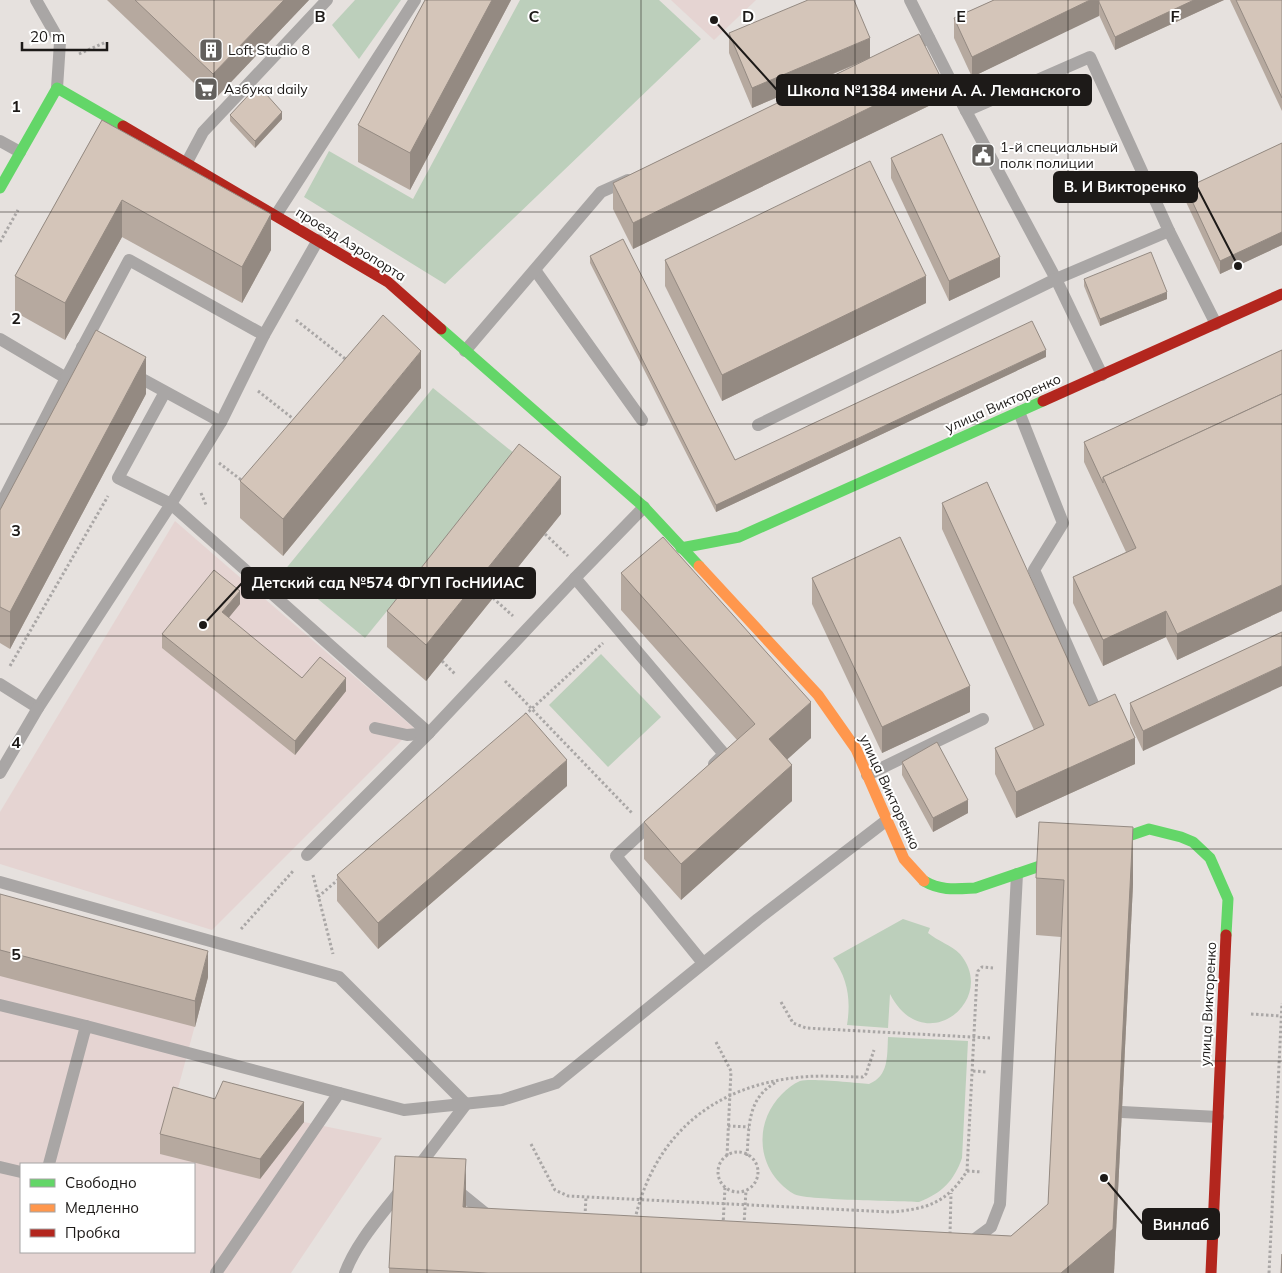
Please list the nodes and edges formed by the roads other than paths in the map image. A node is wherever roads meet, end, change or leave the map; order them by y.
1 (36, 0) edge
2 (327, 0) edge
3 (416, 0) edge
4 (910, 0) edge
5 (929, 38) junction
6 (894, 54) edge
7 (57, 88) junction
8 (966, 111) junction
9 (0, 141) edge
10 (20, 152) junction
11 (187, 162) junction
12 (637, 176) edge
13 (0, 188) edge
14 (276, 215) junction
15 (1169, 231) junction
16 (318, 240) junction
17 (535, 270) junction
18 (1056, 279) junction
19 (1282, 294) edge
20 (1216, 324) junction
21 (264, 335) junction
22 (0, 339) edge
23 (82, 347) junction
24 (465, 351) junction
25 (1102, 375) junction
26 (66, 378) junction
27 (165, 392) junction
28 (1019, 412) junction
29 (642, 420) dead end
30 (221, 422) junction
31 (758, 425) dead end
32 (170, 504) junction
33 (0, 506) edge
34 (644, 507) junction
35 (681, 548) junction
36 (579, 573) junction
37 (0, 684) edge
38 (1094, 706) edge
39 (38, 708) junction
40 (983, 719) dead end
41 (375, 728) dead end
42 (429, 733) junction
43 (0, 773) edge
44 (703, 774) edge
45 (868, 775) junction
46 (668, 808) edge
47 (887, 820) junction
48 (307, 855) road end
49 (1017, 874) junction
50 (0, 882) edge
51 (704, 963) junction
52 (0, 1005) edge
53 (86, 1026) junction
54 (339, 1094) junction
55 (466, 1104) junction
56 (1122, 1112) edge
57 (1218, 1117) junction
58 (49, 1163) edge
59 (0, 1167) edge
60 (20, 1172) edge
61 (443, 1179) edge
62 (504, 1223) edge
63 (949, 1248) edge
64 (216, 1273) edge
65 (345, 1273) edge
66 (1211, 1273) edge

1 - 7 lane
2 - 11 lane
3 - 14 lane
4 - 5 lane
5 - 6 lane
5 - 8 lane
7 - 10 street
7 - 11 street, проезд Аэропорта
8 - 15 lane
8 - 18 lane
9 - 10 lane
10 - 13 street
11 - 14 street, проезд Аэропорта
12 - 17 lane
14 - 16 street, проезд Аэропорта
15 - 18 lane
15 - 20 lane
16 - 21 lane
16 - 24 street, проезд Аэропорта
17 - 24 lane
17 - 29 lane
18 - 25 lane
18 - 31 lane
19 - 20 street, улица Викторенко
20 - 25 street, улица Викторенко
21 - 23 lane
21 - 30 lane
22 - 26 lane
23 - 26 lane
23 - 27 lane
24 - 34 street, проезд Аэропорта
25 - 28 street, улица Викторенко
26 - 33 lane
27 - 30 lane
27 - 32 lane
28 - 35 street, улица Викторенко
28 - 38 lane
30 - 32 lane
32 - 39 lane
32 - 42 lane
34 - 35 street, проезд Аэропорта
34 - 36 lane
35 - 45 street, улица Викторенко
36 - 42 lane
36 - 44 lane
37 - 39 lane
39 - 43 lane
40 - 45 lane
41 - 42 lane
42 - 48 lane
45 - 47 street, улица Викторенко
46 - 51 lane
47 - 49 street, улица Викторенко
47 - 51 lane
49 - 57 street, улица Викторенко
49 - 63 lane
50 - 55 lane
51 - 55 lane
52 - 53 lane
53 - 54 lane
53 - 58 lane
54 - 55 lane
54 - 64 lane
55 - 65 lane
56 - 57 lane
57 - 66 street, улица Викторенко
59 - 60 lane
61 - 62 lane

